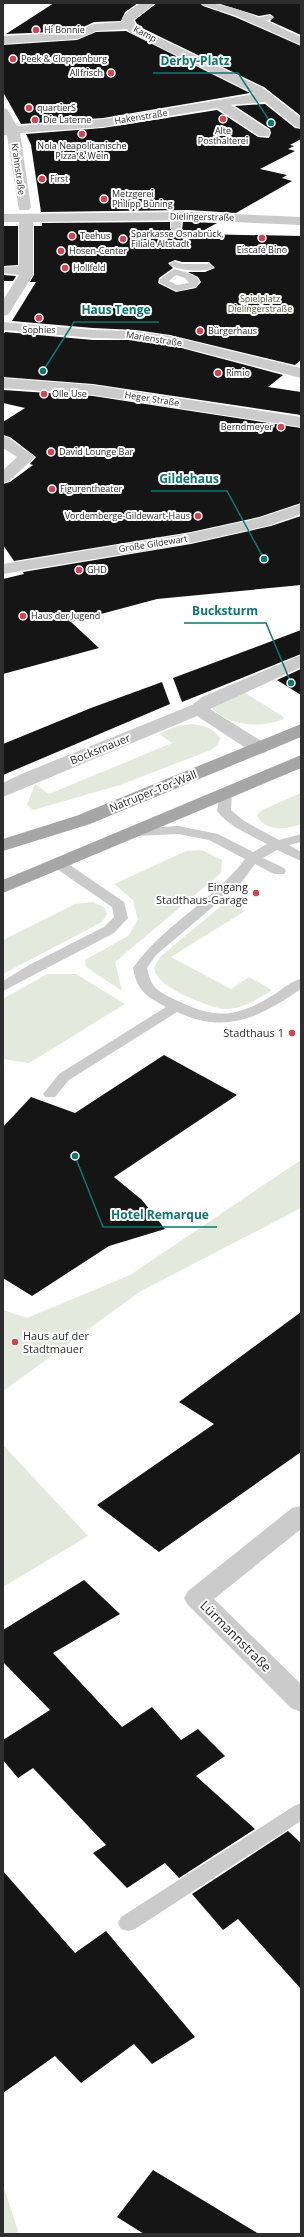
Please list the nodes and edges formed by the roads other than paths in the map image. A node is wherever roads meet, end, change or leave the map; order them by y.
1 (150, 3) edge
2 (207, 3) edge
3 (270, 17) dead end
4 (256, 20) junction
5 (128, 25) junction
6 (3, 40) edge
7 (301, 41) edge
8 (261, 90) junction
9 (220, 104) junction
10 (3, 112) edge
11 (301, 124) edge
12 (8, 131) edge
13 (264, 133) dead end
14 (3, 210) edge
15 (301, 211) edge
16 (25, 215) junction
17 (265, 217) junction
18 (3, 218) edge
19 (301, 221) edge
20 (175, 252) dead end
21 (209, 268) dead end
22 (8, 270) dead end
23 (27, 270) junction
24 (3, 312) edge
25 (3, 326) edge
26 (301, 373) edge
27 (3, 383) edge
28 (301, 422) edge
29 (3, 441) edge
30 (3, 478) edge
31 (301, 509) edge
32 (3, 568) edge
33 (301, 660) edge
34 (198, 709) junction
35 (301, 730) edge
36 (259, 748) junction
37 (301, 761) edge
38 (3, 791) edge
39 (226, 793) junction
40 (137, 832) junction
41 (301, 838) edge
42 (276, 844) junction
43 (3, 845) edge
44 (301, 857) edge
45 (253, 858) junction
46 (59, 864) junction
47 (279, 871) dead end
48 (3, 887) edge
49 (301, 983) edge
50 (3, 987) edge
51 (177, 1006) junction
52 (50, 1094) dead end
53 (301, 1515) edge
54 (301, 1701) edge
55 (301, 1811) edge
56 (128, 1923) dead end

1 - 5 street, Kamp
2 - 4 street
3 - 4 lane
4 - 7 street
5 - 6 street, Kamp
5 - 8 street, Kamp
8 - 9 street, Hakenstraße
8 - 11 street
9 - 12 street, Hakenstraße
9 - 13 street
10 - 12 street, Krahnstraße
12 - 16 street, Krahnstraße
14 - 16 street
15 - 17 street, Dielingerstraße
16 - 17 street, Dielingerstraße
16 - 18 street
16 - 23 street, Krahnstraße
17 - 19 street, Dielingerstraße
20 - 21 lane
22 - 23 street
23 - 24 street, Krahnstraße
25 - 26 street, Marienstraße
27 - 28 street, Heger Straße
29 - 30 street
31 - 32 street, Große Gildewart
33 - 34 street, Bocksmauer
34 - 36 street
34 - 38 street, Bocksmauer
35 - 36 main road, Natruper-Tor-Wall
36 - 43 main road, Natruper-Tor-Wall
37 - 39 main road
39 - 40 main road
39 - 42 lane
40 - 45 lane
40 - 46 main road
41 - 42 lane
42 - 44 lane
42 - 45 lane
45 - 47 lane
45 - 51 lane
46 - 48 main road
46 - 50 lane
49 - 51 lane
51 - 52 lane
53 - 54 street, Lürmannstraße
55 - 56 lane

